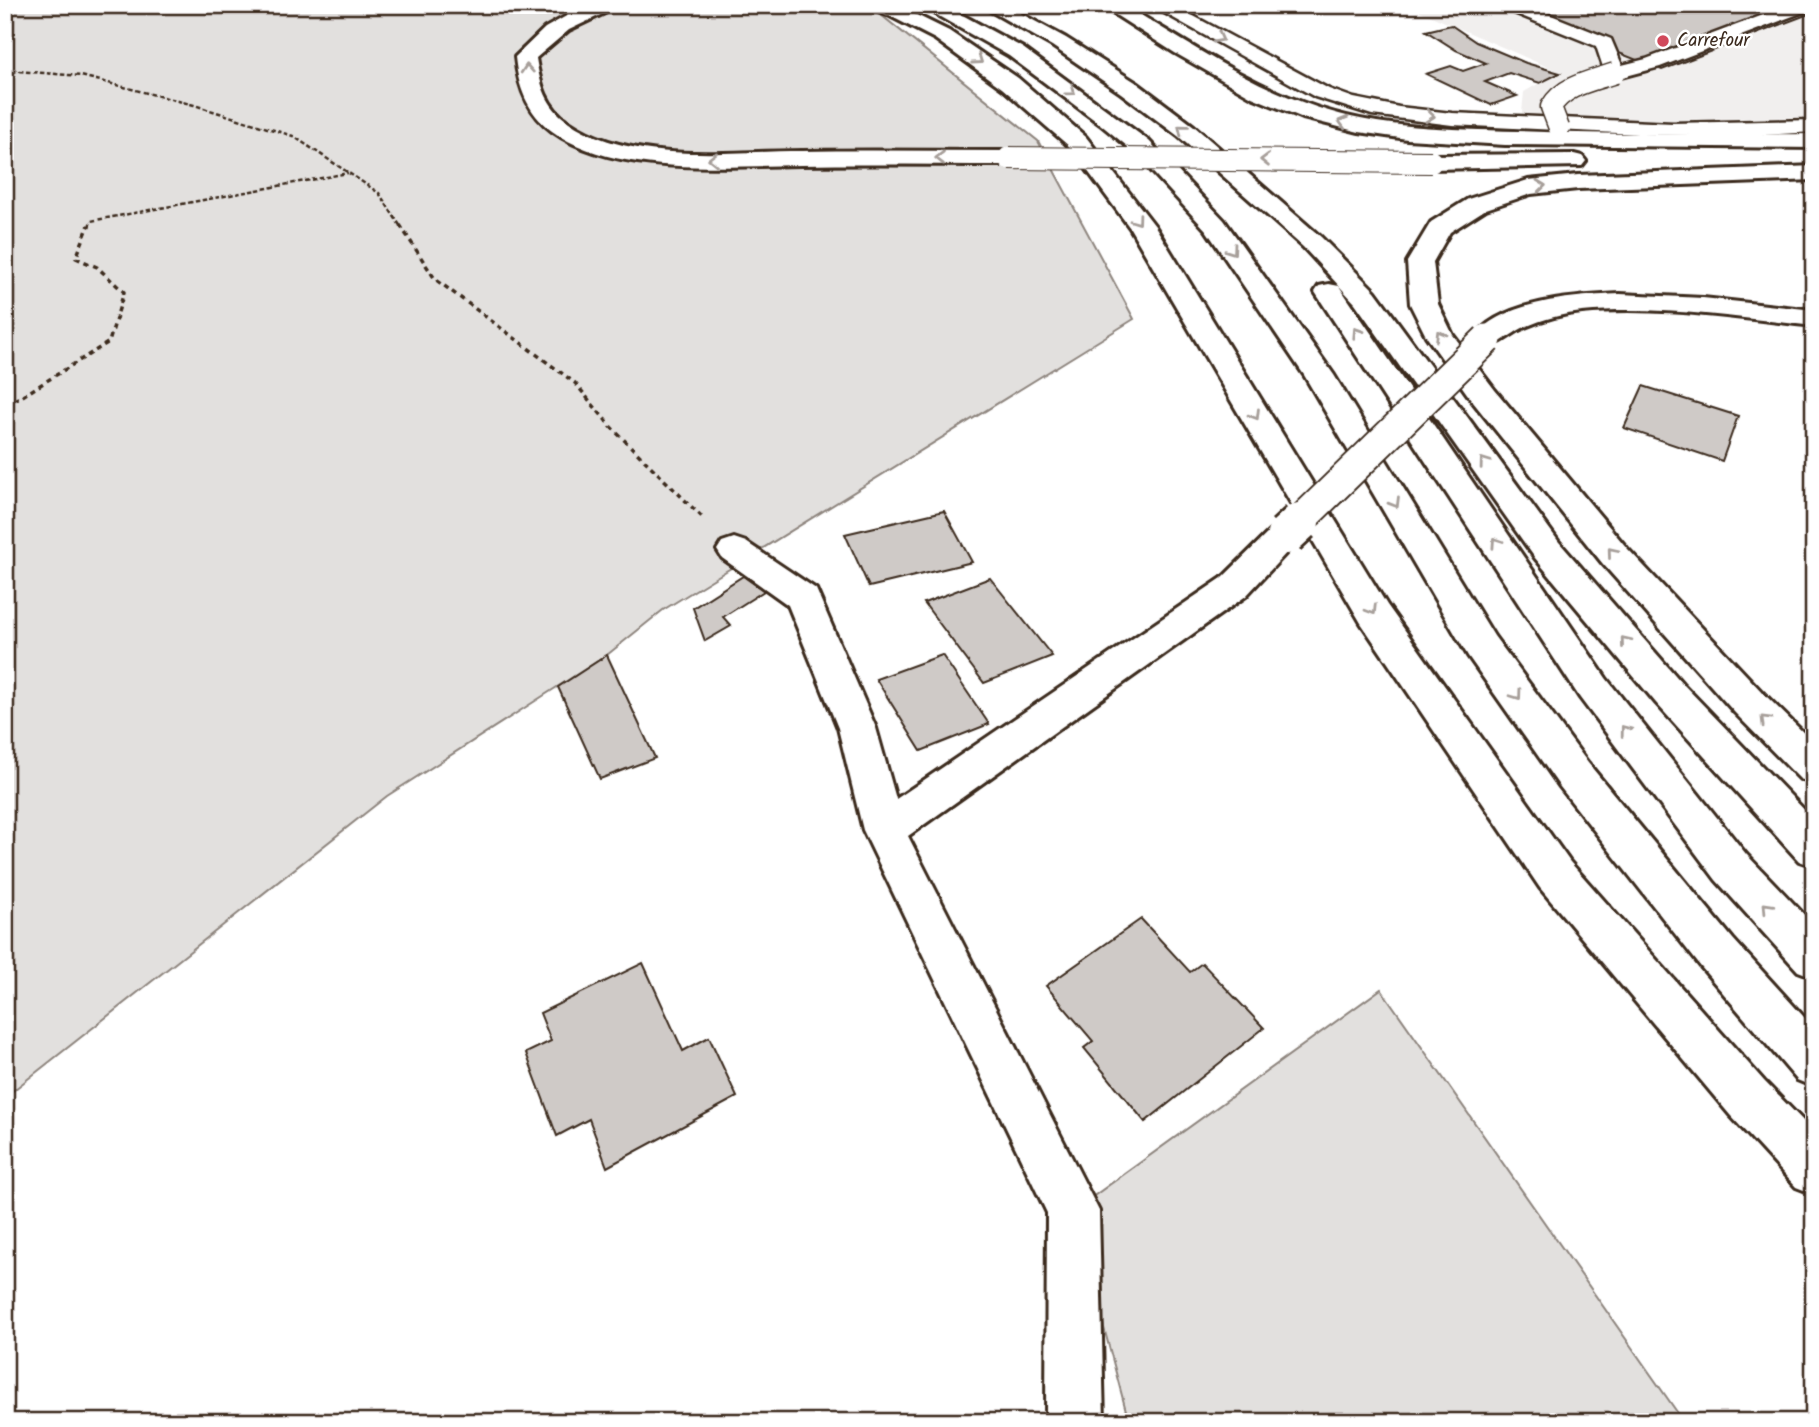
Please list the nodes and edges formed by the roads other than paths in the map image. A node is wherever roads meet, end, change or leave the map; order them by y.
1 (606, 5) edge
2 (875, 5) edge
3 (929, 5) edge
4 (990, 5) edge
5 (1110, 5) edge
6 (1159, 5) edge
7 (1510, 5) edge
8 (1807, 5) edge
9 (1604, 43) junction
10 (1653, 63) junction
11 (1615, 74) junction
12 (1814, 126) edge
13 (1552, 134) junction
14 (1814, 141) edge
15 (1814, 157) edge
16 (1814, 173) edge
17 (1234, 174) junction
18 (1814, 318) edge
19 (734, 550) road end
20 (1814, 768) edge
21 (884, 830) junction
22 (1814, 848) edge
23 (1814, 957) edge
24 (1814, 1064) edge
25 (1814, 1169) edge
26 (1075, 1422) edge

15 -> 1 main road, bridge
2 -> 25 main road
3 -> 24 main road
17 -> 4 main road
13 -> 5 main road
6 -> 12 lane
7 - 9 lane
8 - 10 lane
9 - 10 lane
9 - 11 lane
10 - 11 lane
11 - 13 lane, bridge
13 - 14 main road
20 -> 16 main road
22 -> 17 main road
23 -> 17 main road
18 - 21 main road, bridge
19 - 21 main road
21 - 26 main road

